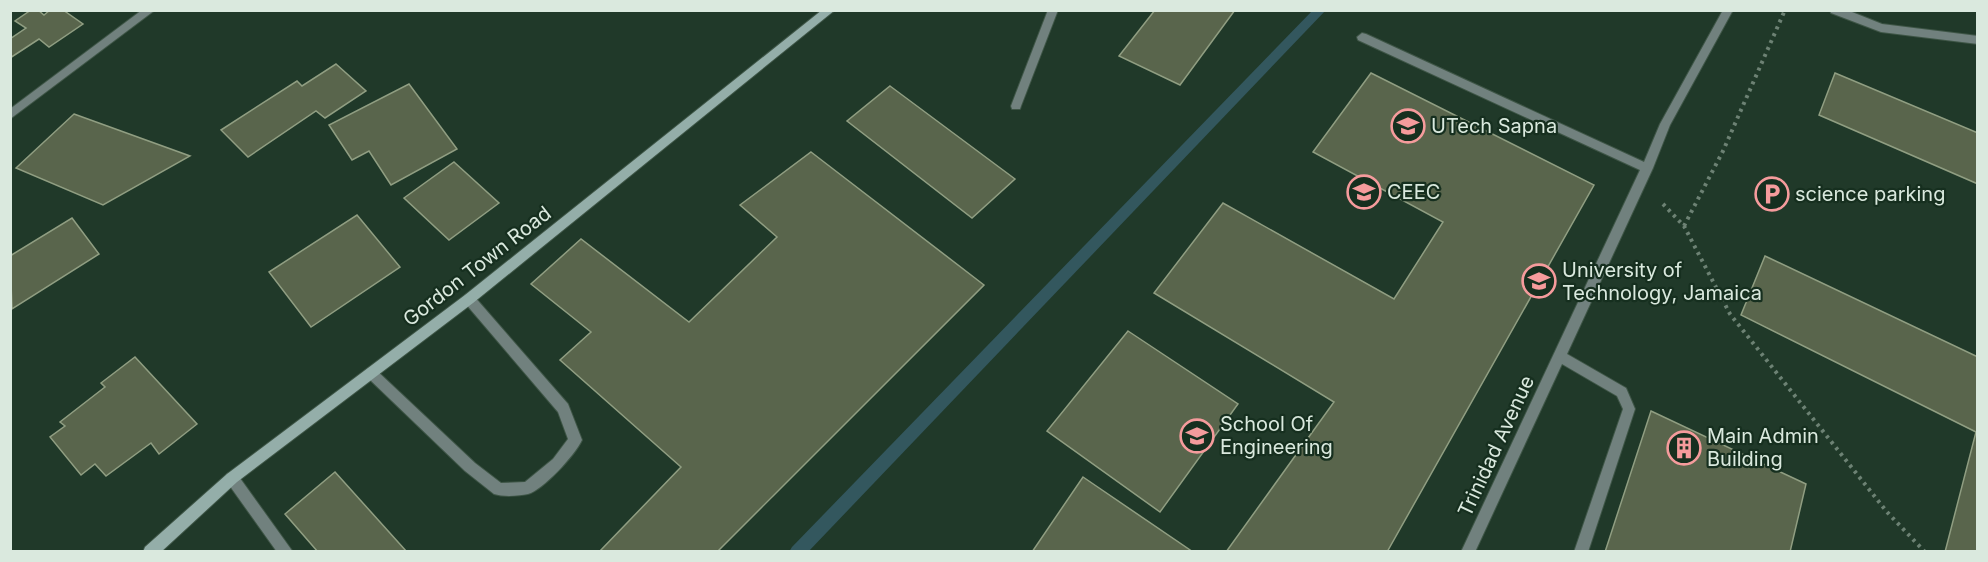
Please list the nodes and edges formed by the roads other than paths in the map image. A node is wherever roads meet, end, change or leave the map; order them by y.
1 (150, 10) edge
2 (830, 10) edge
3 (1053, 10) edge
4 (1728, 10) edge
5 (1835, 10) edge
6 (1362, 37) dead end
7 (1977, 40) edge
8 (1016, 106) dead end
9 (10, 115) edge
10 (1647, 168) junction
11 (469, 299) junction
12 (1560, 357) junction
13 (371, 373) junction
14 (232, 478) junction
15 (150, 552) edge
16 (286, 552) edge
17 (1468, 552) edge
18 (1581, 552) edge

1 - 9 street
2 - 11 main road, Gordon Town Road
3 - 8 street
4 - 10 street, Trinidad Avenue
5 - 7 street
6 - 10 street
10 - 12 street, Trinidad Avenue
11 - 13 main road, Gordon Town Road
11 - 13 street
12 - 17 street, Trinidad Avenue
12 - 18 street
13 - 14 main road, Gordon Town Road
14 - 15 main road, Gordon Town Road
14 - 16 street

